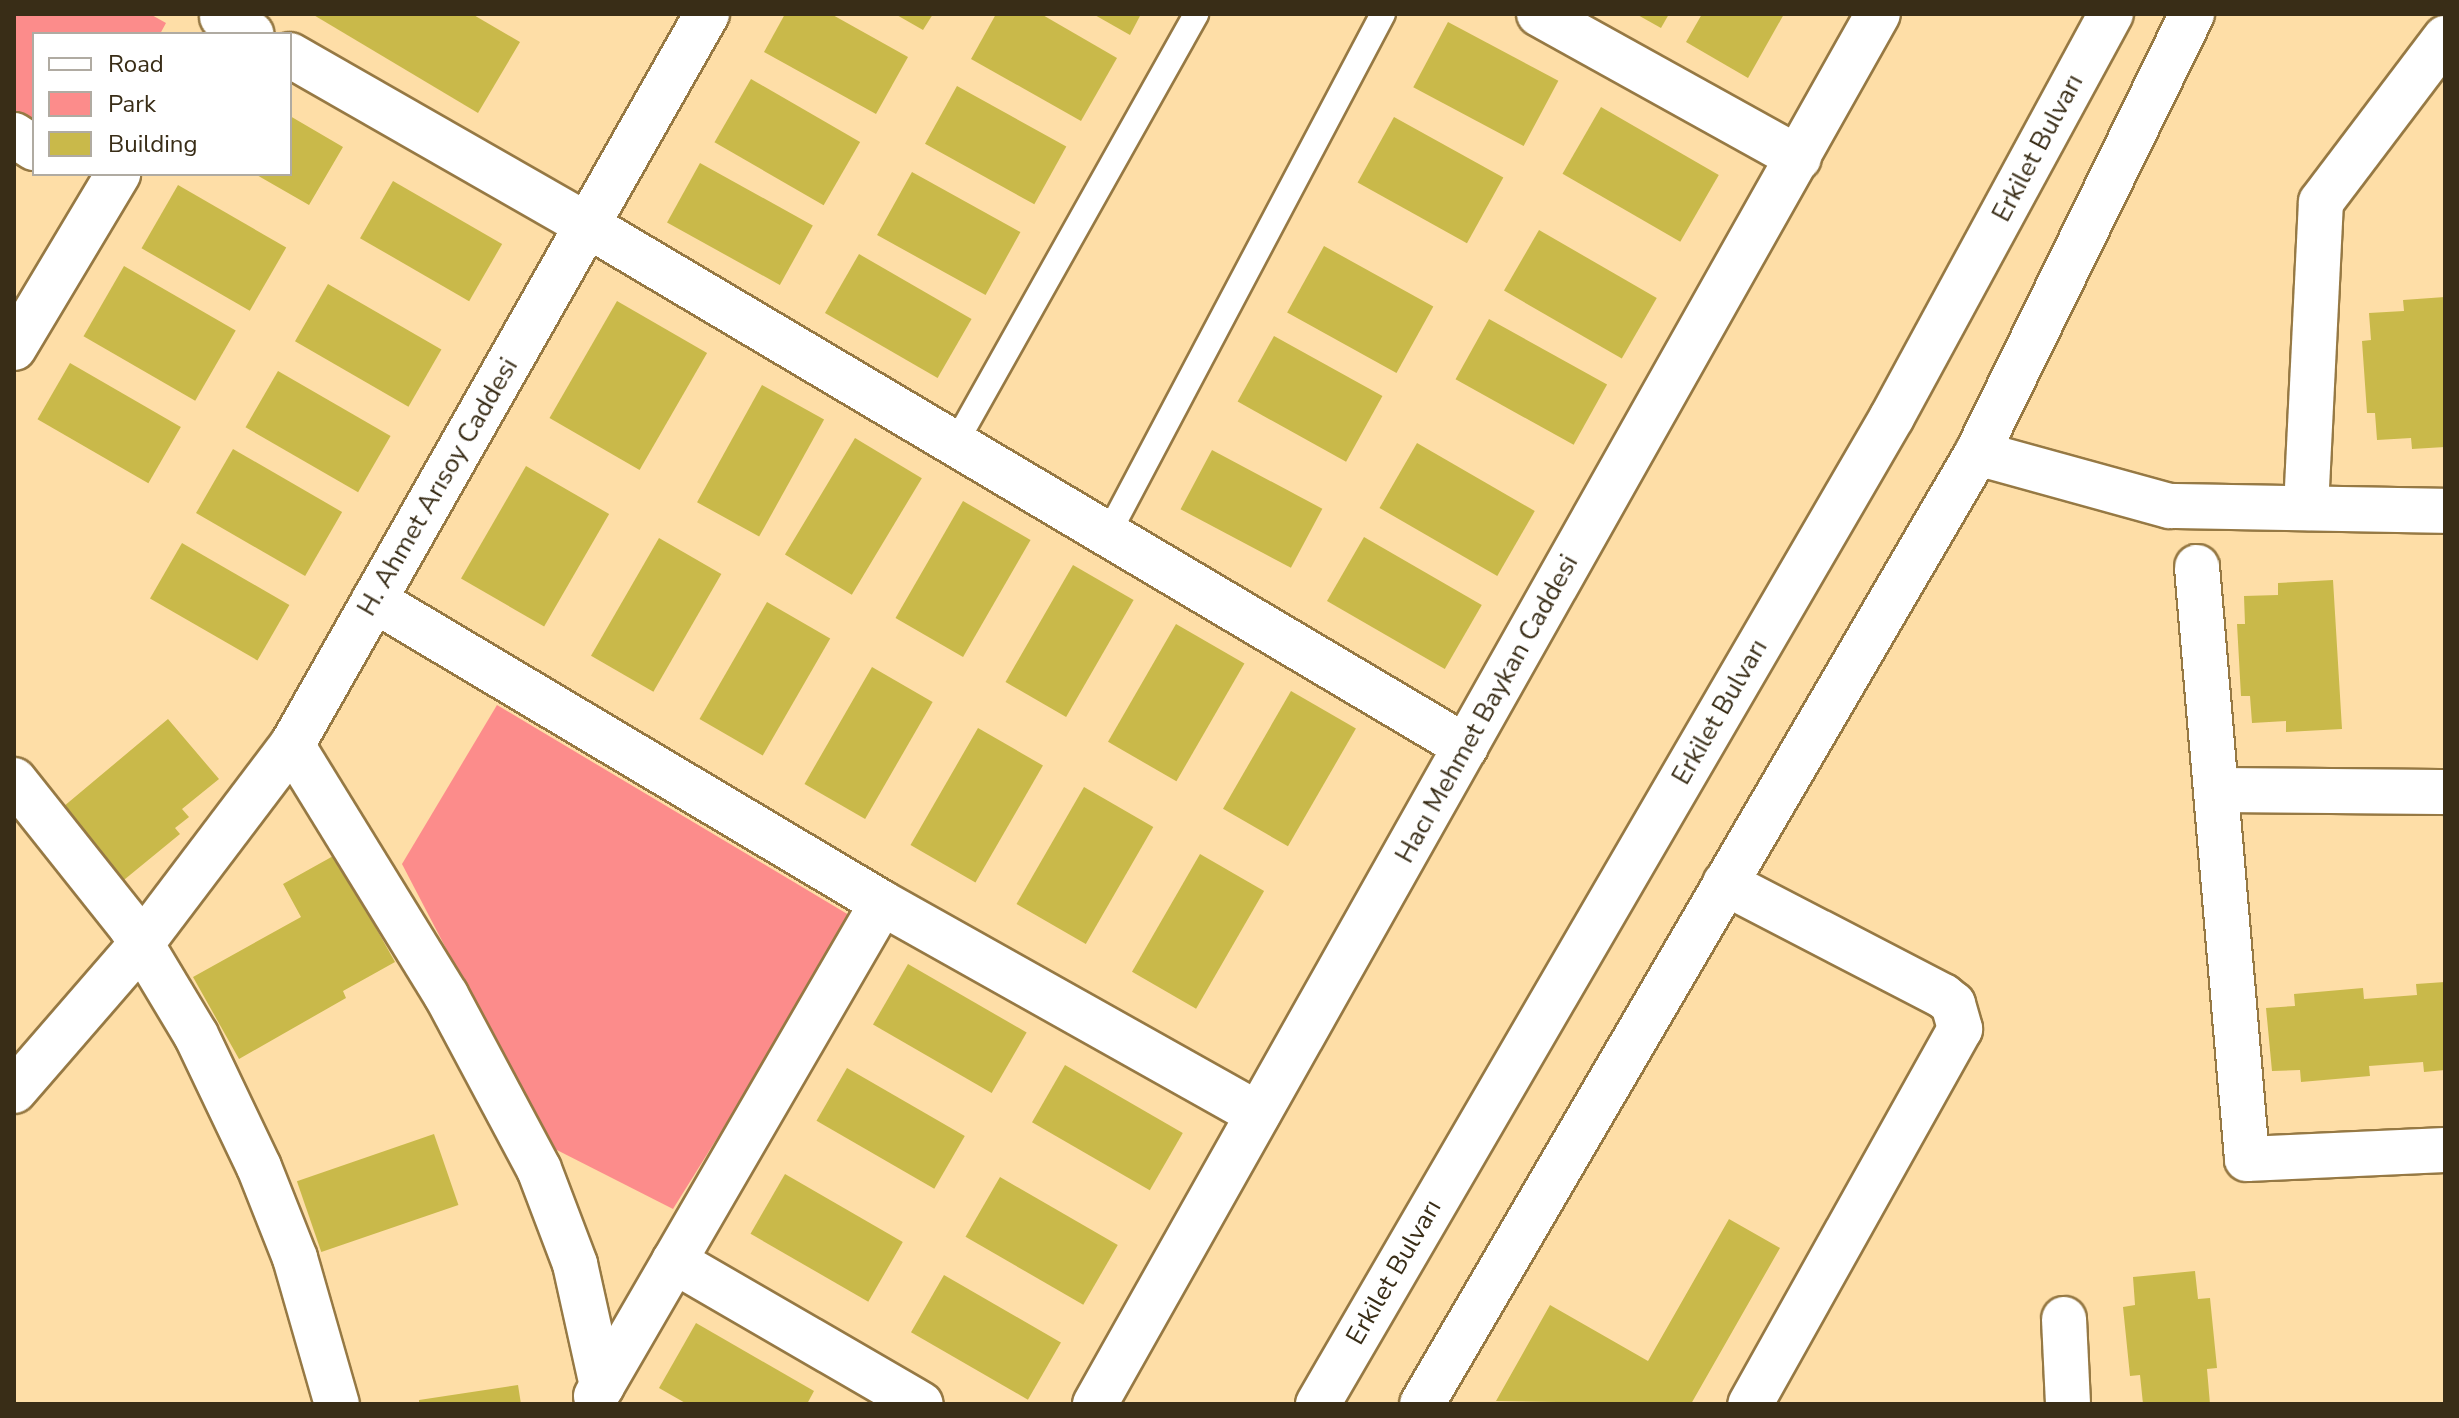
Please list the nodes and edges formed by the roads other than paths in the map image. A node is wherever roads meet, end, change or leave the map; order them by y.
1 (707, 14) edge
2 (1196, 14) edge
3 (1383, 14) edge
4 (1539, 14) edge
5 (1878, 14) edge
6 (2111, 14) edge
7 (2192, 14) edge
8 (2445, 38) edge
9 (292, 56) edge
10 (14, 135) edge
11 (32, 147) edge
12 (1799, 158) junction
13 (100, 180) edge
14 (587, 225) junction
15 (14, 348) edge
16 (955, 444) junction
17 (1977, 453) junction
18 (2306, 508) junction
19 (2445, 511) edge
20 (1108, 534) junction
21 (2197, 567) dead end
22 (374, 600) junction
23 (292, 745) junction
24 (1466, 747) junction
25 (14, 780) edge
26 (2216, 790) junction
27 (2445, 792) edge
28 (1725, 883) junction
29 (882, 903) junction
30 (142, 943) junction
31 (14, 1091) edge
32 (1258, 1114) junction
33 (2445, 1150) edge
34 (674, 1261) junction
35 (2064, 1319) dead end
36 (596, 1395) edge
37 (337, 1404) edge
38 (921, 1404) edge
39 (1095, 1404) edge
40 (1318, 1404) edge
41 (1422, 1404) edge
42 (1750, 1404) edge
43 (2068, 1404) edge

1 - 14 street, H. Ahmet Arısoy Caddesi
2 - 16 lane
3 - 20 lane
4 - 12 street
5 - 12 street, Hacı Mehmet Baykan Caddesi
6 - 40 street, Erkilet Bulvarı
7 - 17 street
8 - 18 street
9 - 14 street
10 - 11 street
12 - 24 street, Hacı Mehmet Baykan Caddesi
13 - 15 street
14 - 16 street
14 - 22 street, H. Ahmet Arısoy Caddesi
16 - 20 street
17 - 18 street
17 - 28 street
18 - 19 street
20 - 24 street
21 - 26 street
22 - 23 street, H. Ahmet Arısoy Caddesi
22 - 29 street
23 - 30 street, H. Ahmet Arısoy Caddesi
23 - 36 street
24 - 32 street, Hacı Mehmet Baykan Caddesi
25 - 30 street
26 - 27 street
26 - 33 street
28 - 41 street
28 - 42 street
29 - 32 street
29 - 34 street
30 - 31 street, H. Ahmet Arısoy Caddesi
30 - 37 street
32 - 39 street, Hacı Mehmet Baykan Caddesi
34 - 36 street
34 - 38 street
35 - 43 street

